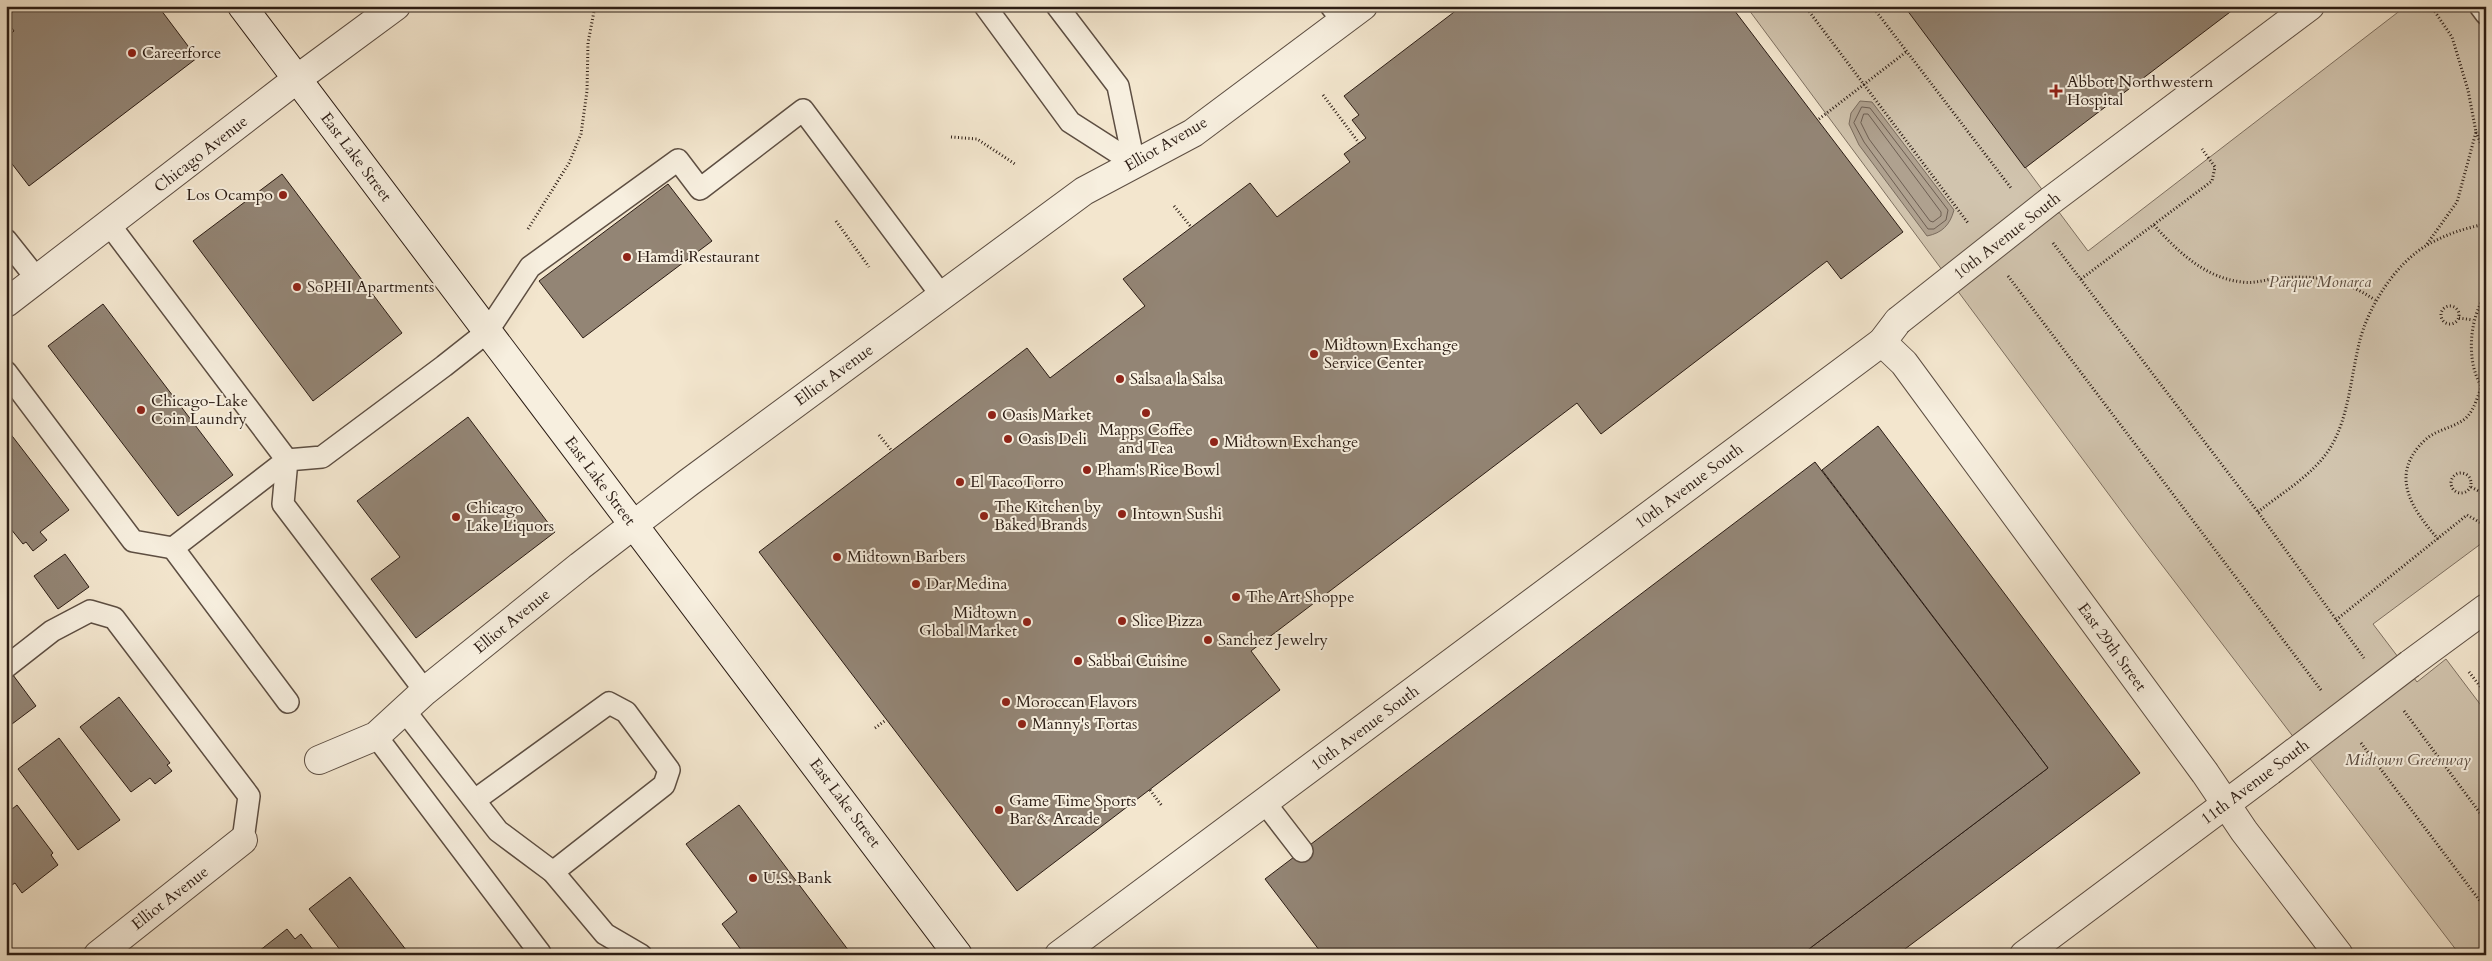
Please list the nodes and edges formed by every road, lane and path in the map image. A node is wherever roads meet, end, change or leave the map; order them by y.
1 (242, 6) edge
2 (396, 6) edge
3 (595, 6) edge
4 (985, 6) edge
5 (1057, 6) edge
6 (1805, 6) edge
7 (1872, 6) edge
8 (2310, 6) edge
9 (2431, 6) edge
10 (2480, 6) edge
11 (1346, 11) edge
12 (2486, 14) edge
13 (1906, 52) junction
14 (297, 79) junction
15 (1864, 85) junction
16 (1322, 96) dead end
17 (1820, 119) dead end
18 (2476, 132) junction
19 (951, 137) dead end
20 (1358, 143) dead end
21 (2202, 149) dead end
22 (2486, 156) edge
23 (1134, 163) junction
24 (1015, 164) dead end
25 (2015, 194) dead end
26 (1174, 206) dead end
27 (836, 221) dead end
28 (109, 224) junction
29 (2486, 224) edge
30 (2154, 225) junction
31 (1191, 227) dead end
32 (1972, 228) dead end
33 (522, 236) dead end
34 (6, 240) edge
35 (2051, 240) dead end
36 (2427, 245) junction
37 (869, 267) dead end
38 (2008, 275) dead end
39 (2082, 279) junction
40 (37, 280) junction
41 (2486, 294) edge
42 (942, 296) junction
43 (2375, 300) junction
44 (6, 303) edge
45 (2459, 318) junction
46 (2473, 320) junction
47 (487, 332) junction
48 (1890, 332) junction
49 (6, 372) edge
50 (2481, 388) junction
51 (2486, 394) edge
52 (879, 436) dead end
53 (892, 451) dead end
54 (287, 460) junction
55 (2471, 487) junction
56 (2486, 495) edge
57 (2258, 512) junction
58 (2486, 516) edge
59 (2483, 522) junction
60 (632, 525) junction
61 (2486, 526) edge
62 (2438, 539) junction
63 (173, 548) junction
64 (2486, 608) edge
65 (2336, 620) junction
66 (2364, 659) dead end
67 (6, 667) edge
68 (2469, 672) dead end
69 (425, 691) junction
70 (2486, 694) edge
71 (2324, 695) dead end
72 (288, 702) dead end
73 (2399, 705) dead end
74 (404, 710) junction
75 (886, 720) dead end
76 (875, 728) dead end
77 (376, 736) junction
78 (2360, 743) dead end
79 (319, 760) dead end
80 (1150, 790) dead end
81 (475, 800) junction
82 (1265, 803) junction
83 (2225, 804) junction
84 (1162, 806) dead end
85 (2486, 821) edge
86 (243, 840) joint
87 (1302, 851) dead end
88 (553, 872) junction
89 (2486, 909) edge
90 (540, 953) dead end
91 (98, 955) edge
92 (641, 955) edge
93 (958, 955) edge
94 (1059, 955) edge
95 (2024, 955) edge
96 (2339, 955) edge

1 - 14 street, East Lake Street
2 - 14 street, Chicago Avenue
3 - 33 path
4 - 23 lane
5 - 23 lane
6 - 15 path
7 - 13 path
8 - 48 street, 10th Avenue South, bridge
9 - 18 path
10 - 12 lane
11 - 23 street, Elliot Avenue
13 - 15 path
13 - 25 path
14 - 28 street, Chicago Avenue
14 - 47 street, East Lake Street
15 - 17 path
15 - 32 path
16 - 20 path
18 - 22 path
18 - 36 path
19 - 24 path
21 - 30 path
23 - 42 street, Elliot Avenue
26 - 31 path
27 - 37 path
28 - 40 street, Chicago Avenue
28 - 54 lane
29 - 36 path
30 - 39 path
30 - 43 path
34 - 40 lane
35 - 39 path
36 - 43 path
38 - 71 path
39 - 57 path
40 - 44 street, Chicago Avenue
41 - 46 path
42 - 47 lane
42 - 60 street, Elliot Avenue
43 - 57 path
45 - 45 path
45 - 46 path
46 - 50 path
47 - 54 lane
47 - 60 street, East Lake Street
48 - 82 street, 10th Avenue South
48 - 83 street, East 29th Street
49 - 63 lane
50 - 51 path
50 - 62 path
52 - 53 path
54 - 63 lane
54 - 69 lane
55 - 55 path
55 - 56 path
57 - 65 path
58 - 59 path
59 - 61 path
59 - 62 path
60 - 69 street, Elliot Avenue
60 - 93 street, East Lake Street
62 - 65 path
63 - 72 lane
64 - 83 street, 11th Avenue South, bridge
65 - 66 path
67 - 86 lane
68 - 70 path
69 - 74 street, Elliot Avenue
73 - 85 path
74 - 77 street, Elliot Avenue
74 - 81 lane
75 - 76 path
77 - 79 street, Elliot Avenue
77 - 90 lane
78 - 89 path
80 - 84 path
81 - 88 lane
81 - 88 lane
82 - 87 lane
82 - 94 street, 10th Avenue South
83 - 95 street, 11th Avenue South
83 - 96 street, East 29th Street
86 - 91 street, Elliot Avenue
88 - 92 lane

